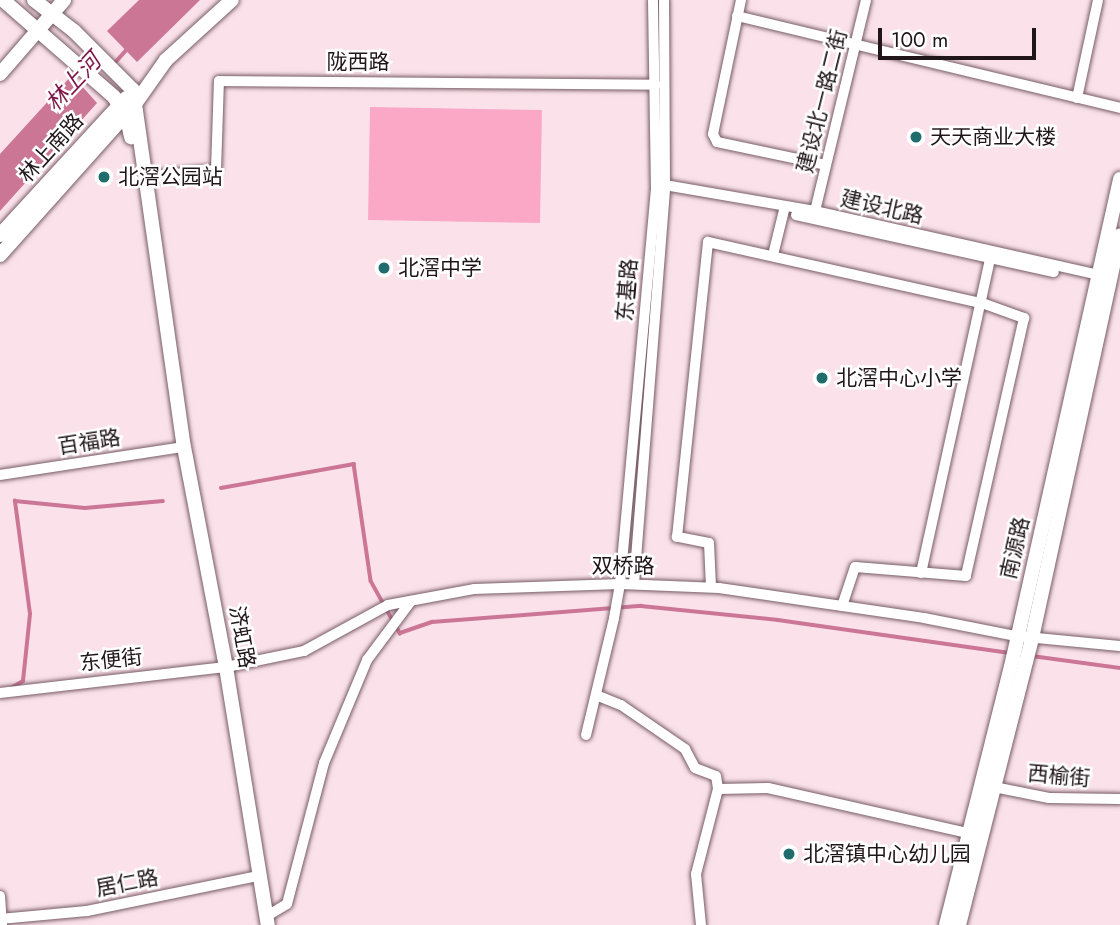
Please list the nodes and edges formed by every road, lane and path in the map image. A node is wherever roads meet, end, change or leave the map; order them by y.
1 (3, 0) edge
2 (34, 0) edge
3 (64, 0) edge
4 (222, 0) edge
5 (232, 0) edge
6 (653, 0) edge
7 (664, 0) edge
8 (741, 0) edge
9 (866, 0) edge
10 (1098, 0) edge
11 (50, 15) junction
12 (737, 16) junction
13 (36, 32) junction
14 (855, 43) junction
15 (0, 74) edge
16 (656, 85) junction
17 (1077, 97) junction
18 (128, 99) junction
19 (1120, 108) edge
20 (826, 165) junction
21 (145, 177) junction
22 (1120, 179) edge
23 (660, 188) junction
24 (784, 209) junction
25 (815, 211) junction
26 (0, 235) edge
27 (1120, 236) edge
28 (0, 255) edge
29 (773, 255) junction
30 (991, 255) junction
31 (1109, 281) edge
32 (982, 303) junction
33 (171, 357) junction
34 (184, 447) junction
35 (0, 475) edge
36 (920, 573) junction
37 (620, 584) junction
38 (634, 584) junction
39 (711, 587) junction
40 (411, 601) junction
41 (842, 606) junction
42 (1024, 637) junction
43 (1120, 646) edge
44 (226, 667) junction
45 (0, 693) edge
46 (596, 695) junction
47 (586, 735) dead end
48 (994, 787) junction
49 (718, 789) junction
50 (1120, 799) edge
51 (968, 832) junction
52 (258, 876) junction
53 (0, 896) edge
54 (267, 920) edge
55 (1, 921) edge
56 (701, 925) edge
57 (946, 925) edge
58 (959, 925) edge

1 - 13 main road
2 - 11 main road
3 - 11 main road
4 - 18 main road
5 - 18 main road
6 - 16 street, 东基路
7 - 23 street, 东基路
8 - 12 street
9 - 14 street, 建设北一路二街
10 - 17 street
11 - 13 main road
11 - 18 main road
12 - 14 street
12 - 20 street
13 - 15 main road
13 - 18 main road
14 - 17 street
14 - 20 street, 建设北一路二街
16 - 21 street, 陇西路
16 - 23 street, 东基路
17 - 19 street
18 - 21 main road, 济虹路
18 - 26 main road, 林上南路
18 - 28 main road
18 - 33 main road, 济虹路
20 - 25 street, 建设北一路二街
21 - 33 main road, 济虹路
22 - 31 main road, 南源路
23 - 24 street, 建设北路
23 - 37 street, 东基路
23 - 38 street, 东基路
24 - 25 street, 建设北路
24 - 29 street
24 - 30 street, 建设北路
25 - 30 street, 建设北路
27 - 31 main road, 南源路
29 - 32 street
29 - 39 street
30 - 31 street, 建设北路
30 - 32 street
31 - 42 main road, 南源路
32 - 36 street
32 - 36 street
33 - 34 main road, 济虹路
34 - 35 street, 百福路
34 - 44 main road, 济虹路
36 - 41 street
37 - 38 street, 双桥路
37 - 40 street, 双桥路
37 - 46 street, 东基路
38 - 39 street, 双桥路
39 - 41 street, 双桥路
40 - 44 street, 双桥路
40 - 54 street
41 - 42 street, 双桥路
42 - 43 street, 双桥路
42 - 48 main road, 南源路
42 - 51 main road, 南源路
44 - 45 street, 东便街
44 - 52 main road, 济虹路
46 - 47 street, 东基路
46 - 49 street
48 - 50 street, 西榆街
48 - 58 main road, 南源路
49 - 51 street
49 - 56 street
51 - 57 main road, 南源路
52 - 54 main road, 济虹路
52 - 55 street, 居仁路
53 - 55 street

